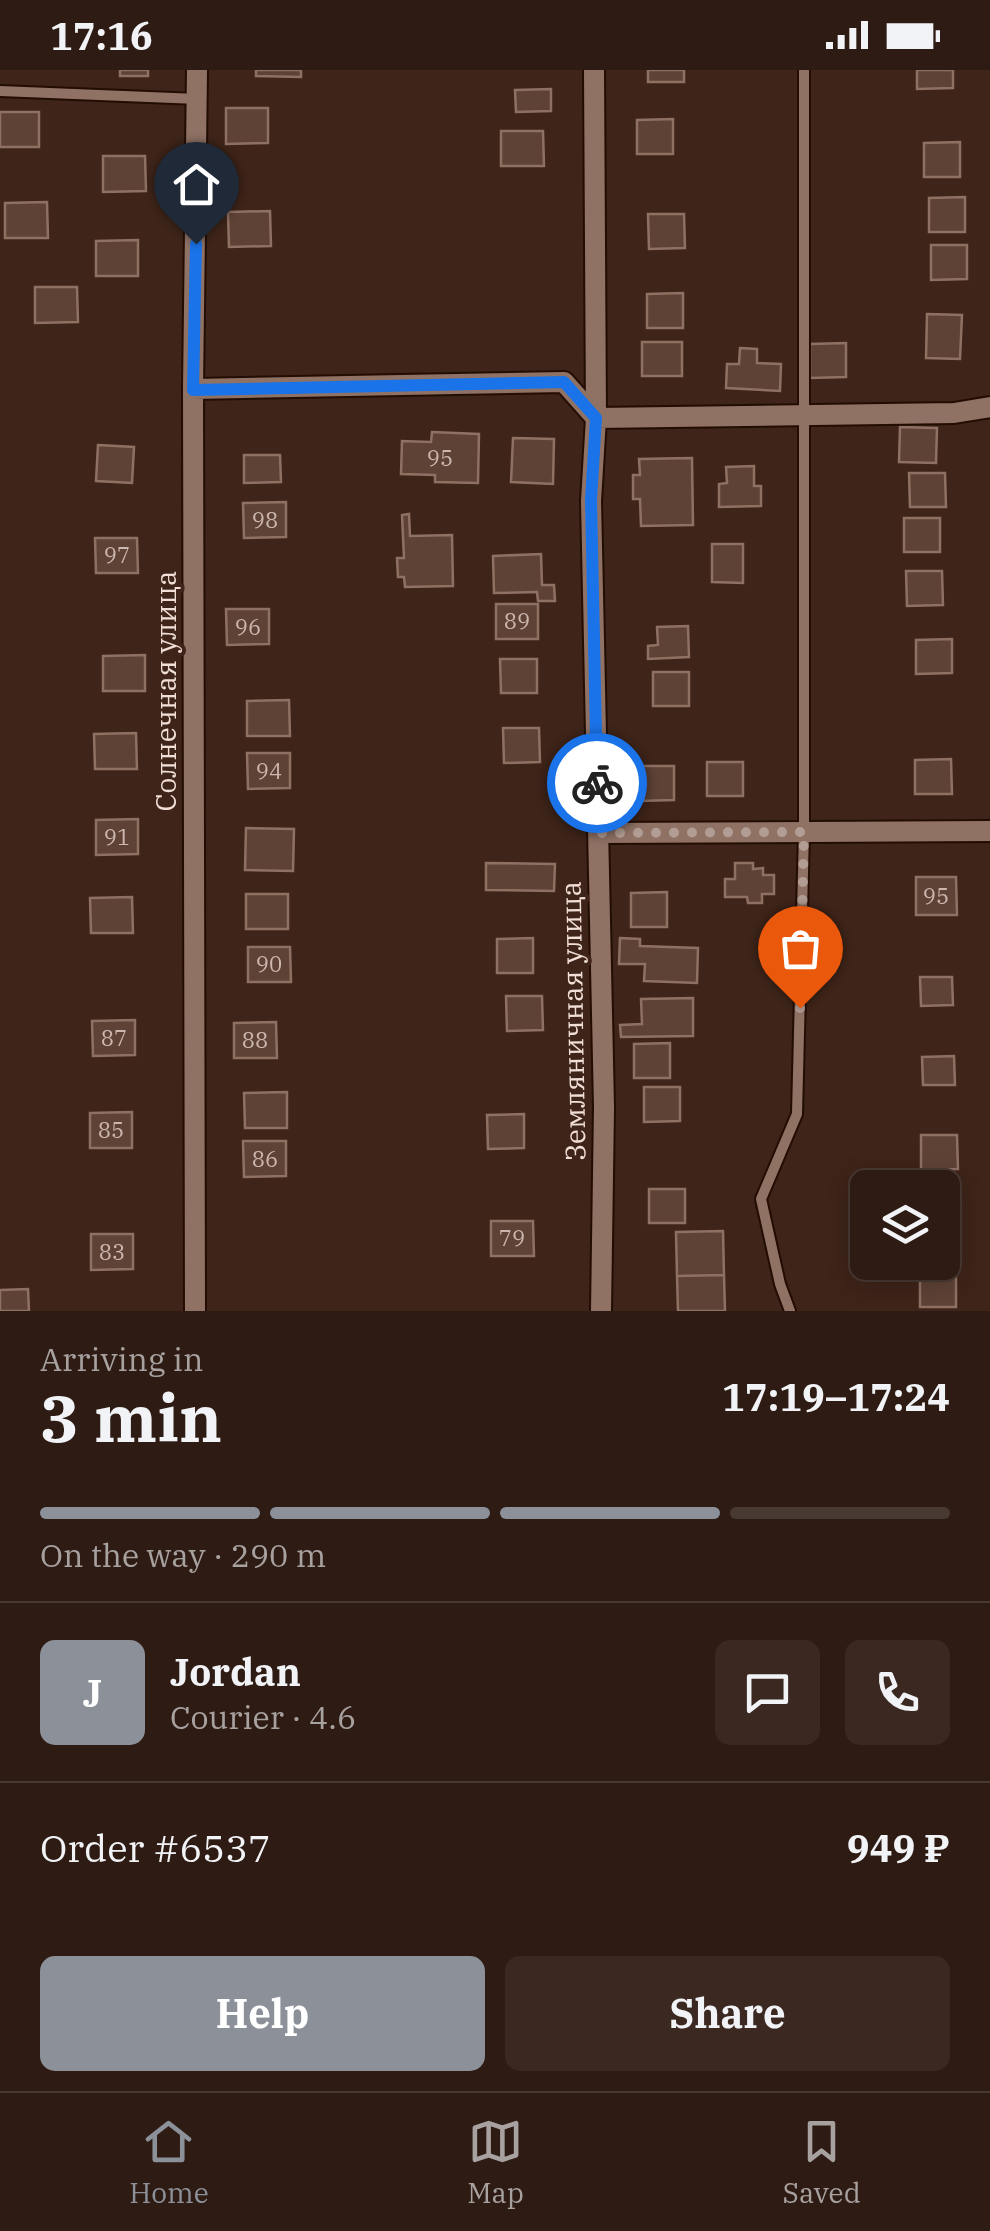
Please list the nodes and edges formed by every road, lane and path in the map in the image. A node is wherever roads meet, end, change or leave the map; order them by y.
1 (197, 70) edge
2 (594, 70) edge
3 (804, 70) edge
4 (0, 91) edge
5 (198, 99) junction
6 (193, 390) junction
7 (990, 407) edge
8 (806, 415) junction
9 (596, 418) junction
10 (990, 831) edge
11 (804, 832) junction
12 (598, 833) junction
13 (196, 1311) edge
14 (601, 1311) edge
15 (790, 1311) edge

1 - 5 street, Солнечная улица
2 - 9 street, Земляничная улица
3 - 8 lane
4 - 5 lane
5 - 6 street, Солнечная улица
6 - 9 street
6 - 13 street, Солнечная улица
7 - 8 street
8 - 9 street
8 - 11 lane
9 - 12 street, Земляничная улица
10 - 11 street
11 - 12 street
11 - 15 lane
12 - 14 street, Земляничная улица

